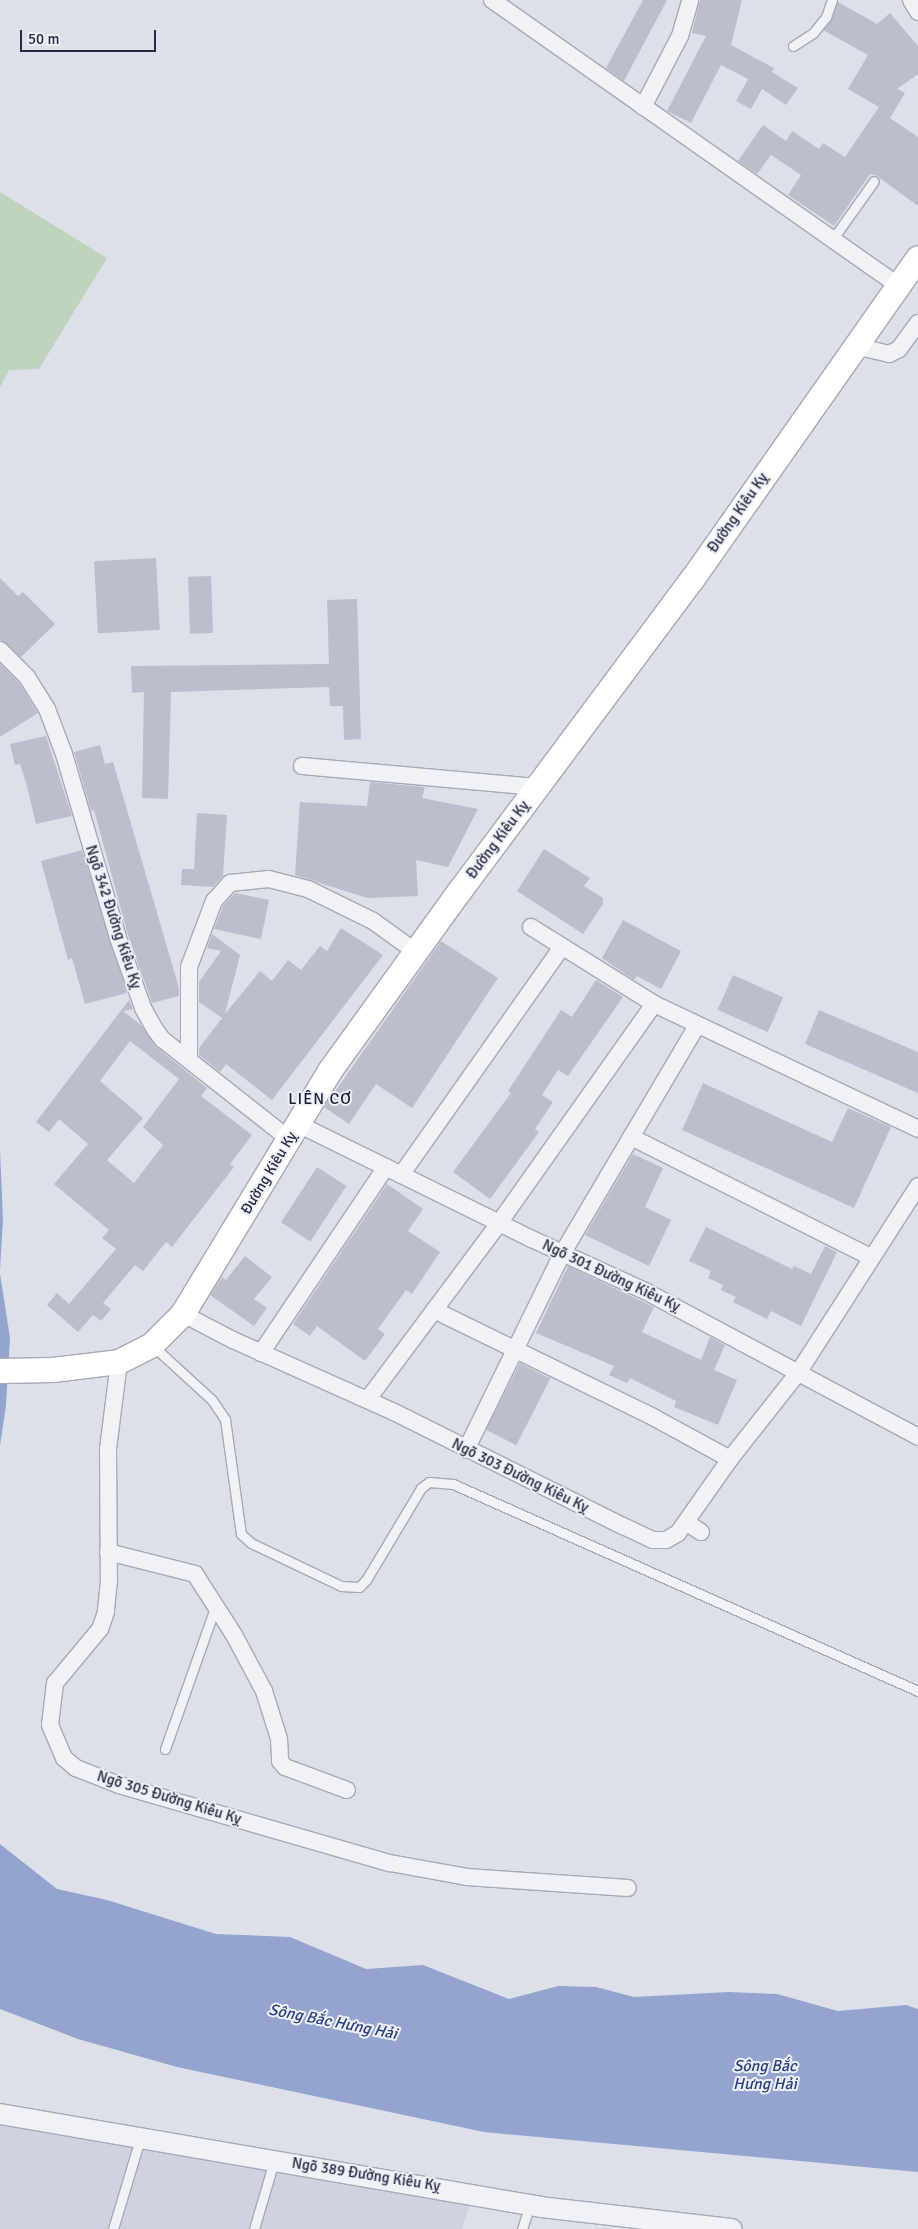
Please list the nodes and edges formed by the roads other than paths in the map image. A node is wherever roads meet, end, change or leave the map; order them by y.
1 (492, 0) edge
2 (690, 0) edge
3 (832, 0) edge
4 (911, 0) edge
5 (918, 12) edge
6 (793, 46) dead end
7 (643, 107) junction
8 (874, 181) dead end
9 (832, 240) junction
10 (918, 258) edge
11 (897, 285) junction
12 (918, 323) edge
13 (857, 342) junction
14 (0, 650) edge
15 (302, 766) dead end
16 (537, 787) junction
17 (531, 927) dead end
18 (562, 947) junction
19 (416, 952) junction
20 (654, 1004) junction
21 (697, 1026) junction
22 (189, 1060) junction
23 (918, 1129) edge
24 (294, 1131) junction
25 (631, 1137) junction
26 (386, 1167) junction
27 (401, 1174) junction
28 (918, 1186) edge
29 (500, 1223) junction
30 (562, 1254) junction
31 (871, 1257) junction
32 (434, 1310) junction
33 (183, 1314) junction
34 (152, 1345) junction
35 (516, 1350) junction
36 (261, 1353) junction
37 (119, 1362) junction
38 (0, 1371) edge
39 (798, 1373) junction
40 (368, 1399) junction
41 (918, 1437) edge
42 (466, 1450) junction
43 (730, 1459) junction
44 (686, 1522) junction
45 (700, 1532) dead end
46 (108, 1552) junction
47 (216, 1605) junction
48 (918, 1691) edge
49 (165, 1748) dead end
50 (347, 1790) dead end
51 (628, 1888) dead end
52 (0, 2114) edge
53 (140, 2139) junction
54 (274, 2160) junction
55 (530, 2205) junction
56 (651, 2225) edge
57 (113, 2229) edge
58 (254, 2229) edge
59 (522, 2229) edge
60 (732, 2229) edge

1 - 7 street
2 - 7 street
3 - 6 lane
4 - 5 street
7 - 9 street
8 - 9 lane
9 - 11 street
10 - 11 main road, Đường Kiêu Kỵ
11 - 13 main road, Đường Kiêu Kỵ
12 - 13 street
13 - 16 main road, Đường Kiêu Kỵ
14 - 22 street, Ngõ 342 Đường Kiêu Kỵ
15 - 16 street
16 - 19 main road, Đường Kiêu Kỵ
17 - 18 street
18 - 20 street
18 - 27 street
19 - 22 street
19 - 24 main road, Đường Kiêu Kỵ
20 - 21 street
20 - 29 street
21 - 23 street
21 - 25 street
22 - 24 street, Ngõ 342 Đường Kiêu Kỵ
24 - 26 street, Ngõ 301 Đường Kiêu Kỵ
24 - 33 main road, Đường Kiêu Kỵ
25 - 30 street
25 - 31 street
26 - 27 street, Ngõ 301 Đường Kiêu Kỵ
26 - 36 street
27 - 29 street, Ngõ 301 Đường Kiêu Kỵ
28 - 31 street, Ngõ 303 Đường Kiêu Kỵ
29 - 30 street, Ngõ 301 Đường Kiêu Kỵ
29 - 32 street
30 - 35 street
30 - 39 street, Ngõ 301 Đường Kiêu Kỵ
31 - 39 street, Ngõ 303 Đường Kiêu Kỵ
32 - 35 street
32 - 40 street
33 - 34 main road, Đường Kiêu Kỵ
33 - 36 street, Ngõ 303 Đường Kiêu Kỵ
34 - 37 main road, Đường Kiêu Kỵ
34 - 48 lane
35 - 42 street
35 - 43 street
36 - 40 street, Ngõ 303 Đường Kiêu Kỵ
37 - 38 main road, Đường Kiêu Kỵ
37 - 46 street, Ngõ 305 Đường Kiêu Kỵ
39 - 41 street, Ngõ 301 Đường Kiêu Kỵ
39 - 43 street, Ngõ 303 Đường Kiêu Kỵ
40 - 42 street, Ngõ 303 Đường Kiêu Kỵ
42 - 44 street, Ngõ 303 Đường Kiêu Kỵ
43 - 44 street, Ngõ 303 Đường Kiêu Kỵ
44 - 45 street
46 - 47 street
46 - 51 street, Ngõ 305 Đường Kiêu Kỵ
47 - 49 lane
47 - 50 street
52 - 53 street, Ngõ 389 Đường Kiêu Kỵ
53 - 54 street, Ngõ 389 Đường Kiêu Kỵ
53 - 57 lane
54 - 55 street, Ngõ 389 Đường Kiêu Kỵ
54 - 58 lane
55 - 56 street, Ngõ 389 Đường Kiêu Kỵ
55 - 59 lane
56 - 60 street, Ngõ 389 Đường Kiêu Kỵ

